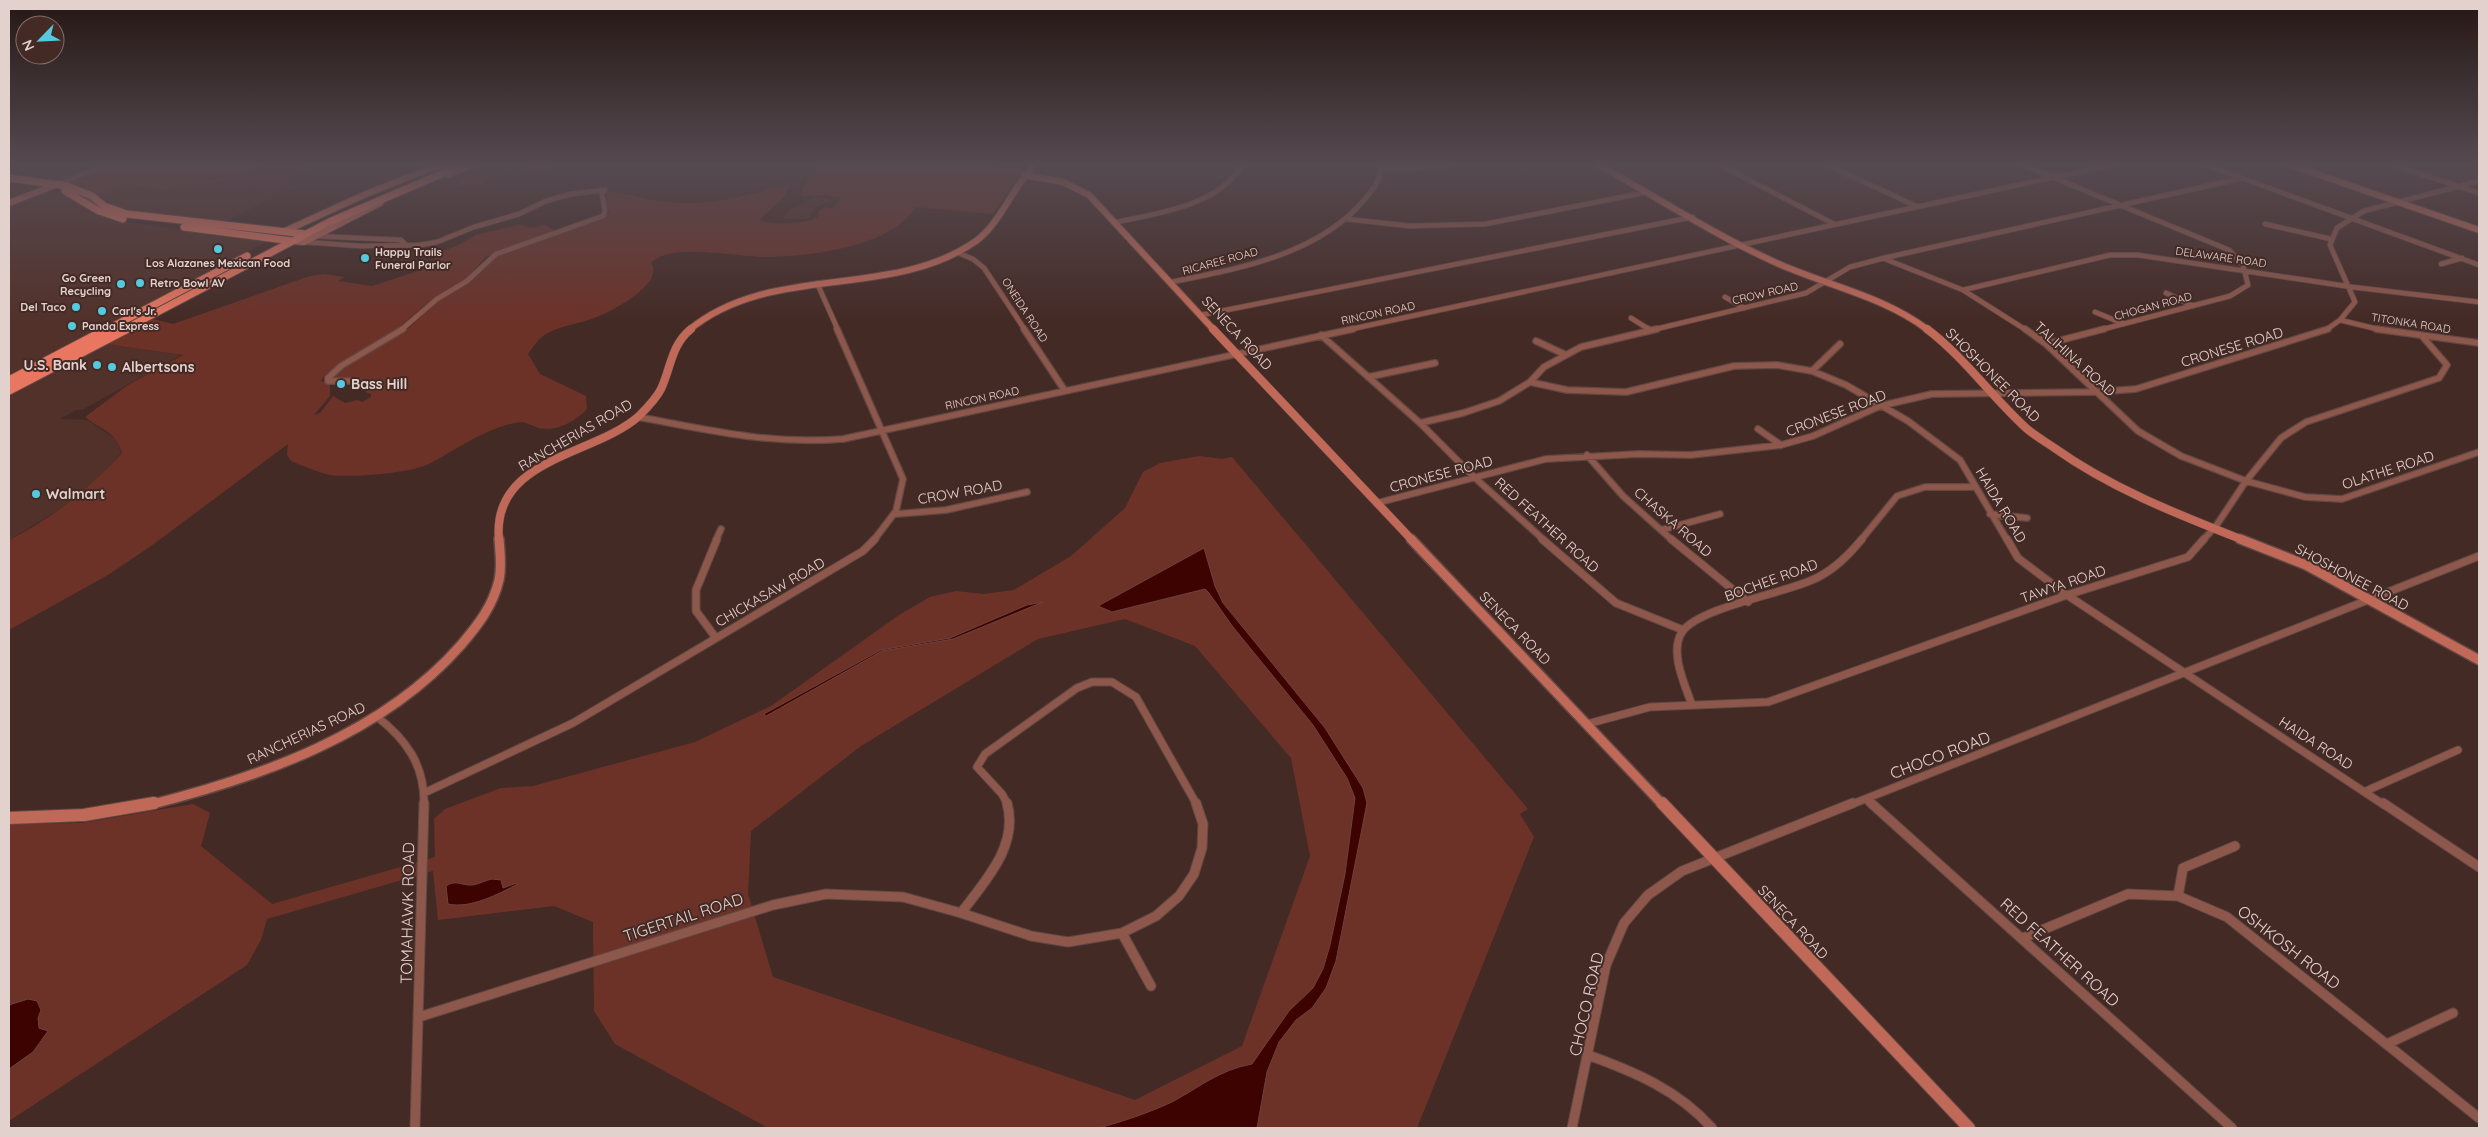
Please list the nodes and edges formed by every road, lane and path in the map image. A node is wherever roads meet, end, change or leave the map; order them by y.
1 (111, 216) edge
2 (141, 216) edge
3 (326, 216) edge
4 (335, 216) edge
5 (341, 216) edge
6 (355, 216) edge
7 (513, 216) edge
8 (603, 216) edge
9 (999, 216) edge
10 (1111, 216) edge
11 (1146, 216) edge
12 (1349, 216) edge
13 (1525, 216) edge
14 (1819, 216) edge
15 (1870, 216) edge
16 (2067, 216) edge
17 (2148, 216) edge
18 (2345, 216) edge
19 (2354, 216) edge
20 (2439, 216) edge
21 (1692, 217) joint
22 (2350, 218) junction
23 (1346, 219) junction
24 (1117, 222) junction
25 (1834, 224) junction
26 (2266, 224) dead end
27 (2479, 230) edge
28 (282, 236) junction
29 (315, 236) junction
30 (293, 237) junction
31 (304, 238) junction
32 (353, 239) junction
33 (2331, 239) junction
34 (1739, 244) junction
35 (344, 245) junction
36 (407, 246) junction
37 (956, 252) junction
38 (1884, 258) junction
39 (2462, 258) junction
40 (2441, 264) dead end
41 (2479, 265) edge
42 (2247, 271) junction
43 (1171, 282) junction
44 (1825, 282) junction
45 (817, 283) junction
46 (2352, 287) junction
47 (1963, 290) junction
48 (2166, 293) dead end
49 (1725, 297) dead end
50 (2479, 302) edge
51 (2192, 306) junction
52 (1744, 308) junction
53 (2095, 312) dead end
54 (1201, 315) junction
55 (1631, 318) dead end
56 (2340, 320) junction
57 (2124, 324) junction
58 (1650, 330) junction
59 (1321, 335) junction
60 (2422, 336) junction
61 (1536, 341) dead end
62 (2479, 343) edge
63 (1840, 344) dead end
64 (2046, 344) junction
65 (1236, 354) junction
66 (1564, 354) junction
67 (1435, 362) dead end
68 (1812, 371) junction
69 (1368, 377) junction
70 (9, 381) edge
71 (1530, 382) junction
72 (357, 386) dead end
73 (9, 390) edge
74 (1065, 390) junction
75 (2095, 392) junction
76 (1995, 393) junction
77 (1880, 406) junction
78 (638, 416) junction
79 (1420, 423) junction
80 (1758, 429) dead end
81 (880, 431) junction
82 (1782, 445) junction
83 (2479, 452) edge
84 (1587, 455) junction
85 (1474, 477) junction
86 (2246, 482) junction
87 (1975, 487) junction
88 (1027, 492) dead end
89 (1377, 503) junction
90 (896, 514) junction
91 (1720, 514) dead end
92 (1990, 514) junction
93 (2027, 518) dead end
94 (2214, 528) junction
95 (721, 529) dead end
96 (1661, 530) junction
97 (2479, 556) edge
98 (2067, 594) junction
99 (2369, 599) junction
100 (1748, 602) junction
101 (1683, 630) junction
102 (716, 638) junction
103 (2479, 660) edge
104 (2186, 673) junction
105 (1692, 705) junction
106 (376, 716) junction
107 (1587, 724) junction
108 (2458, 750) dead end
109 (2366, 791) junction
110 (424, 793) junction
111 (1866, 798) junction
112 (9, 818) edge
113 (2235, 846) dead end
114 (1714, 859) junction
115 (2479, 867) edge
116 (2178, 896) junction
117 (961, 913) junction
118 (1122, 933) junction
119 (2023, 938) junction
120 (1151, 986) dead end
121 (2453, 1013) dead end
122 (419, 1017) junction
123 (2387, 1044) junction
124 (1588, 1055) junction
125 (2479, 1118) edge
126 (415, 1128) edge
127 (1572, 1128) edge
128 (1712, 1128) edge
129 (1969, 1128) edge
130 (2232, 1128) edge

1 - 28 main road
2 - 28 main road
3 - 28 street
4 - 30 main road
5 - 31 main road
6 - 29 street
7 - 36 street
8 - 72 street
9 - 37 street, RANCHERIAS ROAD
10 - 24 street, SENECA ROAD
11 - 24 street
12 - 23 street, RICAREE ROAD
13 - 23 street
14 - 25 street
15 - 25 street, RINCON ROAD
16 - 38 street, CROW ROAD
17 - 42 street
18 - 22 street
19 - 22 street
20 - 27 street
21 - 34 street, SHOSHONEE ROAD
21 - 54 street
22 - 33 street
22 - 39 street
23 - 43 street, RICAREE ROAD
24 - 43 street, SENECA ROAD
25 - 34 street, RINCON ROAD
26 - 33 street
28 - 30 main road
28 - 70 main road
29 - 31 street
29 - 32 street
30 - 31 main road
30 - 73 main road
31 - 35 street
32 - 35 street
32 - 36 street
33 - 46 street
34 - 44 street, SHOSHONEE ROAD
34 - 59 street, RINCON ROAD
35 - 36 street
37 - 45 street, RANCHERIAS ROAD
37 - 74 street, ONEIDA ROAD
38 - 44 street, CROW ROAD
38 - 47 street, TALIHINA ROAD
39 - 40 street
39 - 41 street
42 - 46 street, DELAWARE ROAD
42 - 47 street, DELAWARE ROAD
42 - 51 street, CHOGAN ROAD
43 - 54 street, SENECA ROAD
44 - 52 street, CROW ROAD
44 - 76 street, SHOSHONEE ROAD
45 - 78 street, RANCHERIAS ROAD
45 - 81 street, CHICKASAW ROAD
46 - 50 street, DELAWARE ROAD
46 - 56 street, CRONESE ROAD
47 - 64 street, TALIHINA ROAD
48 - 51 street
49 - 52 street
51 - 57 street, CHOGAN ROAD
52 - 58 street, CROW ROAD
53 - 57 street
54 - 65 street, SENECA ROAD
55 - 58 street
56 - 60 street, TITONKA ROAD
56 - 75 street, CRONESE ROAD
57 - 64 street, CHOGAN ROAD
58 - 66 street, CROW ROAD
59 - 65 street, RINCON ROAD
59 - 69 street, RED FEATHER ROAD
60 - 62 street, TITONKA ROAD
60 - 86 street, TAWYA ROAD
61 - 66 street
63 - 68 street
64 - 75 street, TALIHINA ROAD
65 - 74 street, RINCON ROAD
65 - 89 street, SENECA ROAD
66 - 71 street, CROW ROAD
67 - 69 street
68 - 71 street, HAIDA ROAD
68 - 77 street, HAIDA ROAD
69 - 79 street, RED FEATHER ROAD
71 - 79 street, CROW ROAD
74 - 81 street, RINCON ROAD
75 - 76 street, CRONESE ROAD
75 - 86 street, TALIHINA ROAD
76 - 77 street, CRONESE ROAD
76 - 94 street, SHOSHONEE ROAD
77 - 82 street, CRONESE ROAD
77 - 87 street, HAIDA ROAD
78 - 81 street, RINCON ROAD
78 - 106 street, RANCHERIAS ROAD
79 - 85 street, RED FEATHER ROAD
80 - 82 street
81 - 90 street, CHICKASAW ROAD
82 - 84 street, CRONESE ROAD
83 - 86 street, OLATHE ROAD
84 - 85 street, CRONESE ROAD
84 - 96 street, CHASKA ROAD
85 - 89 street, CRONESE ROAD
85 - 101 street, RED FEATHER ROAD
86 - 94 street, TAWYA ROAD
87 - 92 street, HAIDA ROAD
87 - 100 street, BOCHEE ROAD
88 - 90 street, CROW ROAD
89 - 107 street, SENECA ROAD
90 - 102 street, CHICKASAW ROAD
91 - 96 street
92 - 93 street
92 - 98 street, HAIDA ROAD
94 - 98 street, TAWYA ROAD
94 - 99 street, SHOSHONEE ROAD
95 - 102 street
96 - 100 street, CHASKA ROAD
97 - 99 street, CHOCO ROAD
98 - 104 street, HAIDA ROAD
98 - 105 street, TAWYA ROAD
99 - 103 street, SHOSHONEE ROAD
99 - 104 street, CHOCO ROAD
100 - 101 street, BOCHEE ROAD
101 - 105 street
102 - 110 street, CHICKASAW ROAD
104 - 109 street, HAIDA ROAD
104 - 111 street, CHOCO ROAD
105 - 107 street, TAWYA ROAD
106 - 110 street, TOMAHAWK ROAD
106 - 112 street, RANCHERIAS ROAD
107 - 114 street, SENECA ROAD
108 - 109 street
109 - 115 street, HAIDA ROAD
110 - 122 street, TOMAHAWK ROAD
111 - 114 street, CHOCO ROAD
111 - 119 street, RED FEATHER ROAD
113 - 116 street
114 - 124 street, CHOCO ROAD
114 - 129 street, SENECA ROAD
116 - 119 street, OSHKOSH ROAD
116 - 123 street, OSHKOSH ROAD
117 - 118 street, TIGERTAIL ROAD
117 - 118 street, TIGERTAIL ROAD
117 - 122 street, TIGERTAIL ROAD
118 - 120 street
119 - 130 street, RED FEATHER ROAD
121 - 123 street
122 - 126 street, TOMAHAWK ROAD
123 - 125 street, OSHKOSH ROAD
124 - 127 street, CHOCO ROAD
124 - 128 street

